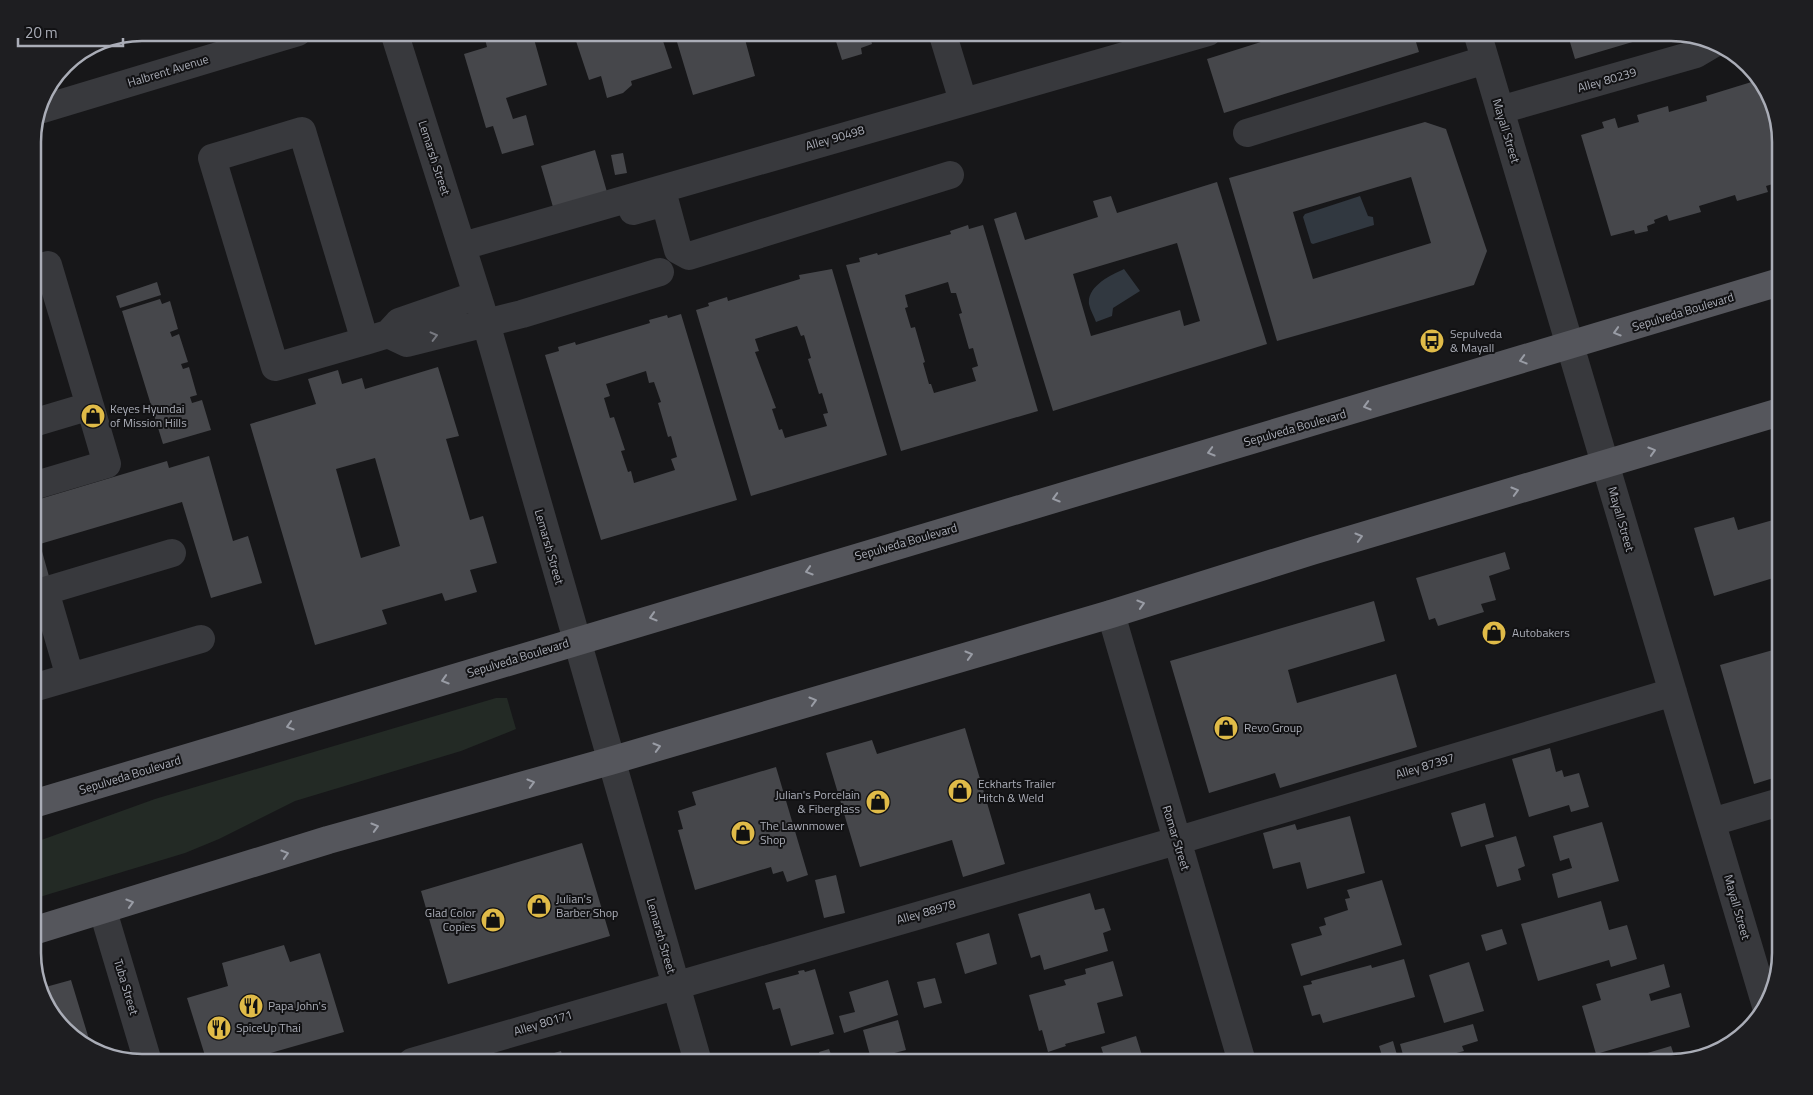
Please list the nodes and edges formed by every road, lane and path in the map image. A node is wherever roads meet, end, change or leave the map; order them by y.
1 (268, 41) edge
2 (397, 41) edge
3 (945, 41) edge
4 (1176, 41) edge
5 (1480, 41) edge
6 (1706, 48) edge
7 (1485, 60) junction
8 (963, 101) junction
9 (48, 107) edge
10 (1500, 110) junction
11 (1247, 133) dead end
12 (950, 175) dead end
13 (464, 253) junction
14 (41, 267) edge
15 (660, 272) dead end
16 (1772, 284) edge
17 (477, 295) junction
18 (486, 323) junction
19 (376, 337) junction
20 (1570, 346) junction
21 (90, 406) junction
22 (1772, 414) edge
23 (41, 420) edge
24 (1606, 465) junction
25 (41, 484) edge
26 (172, 553) dead end
27 (1111, 614) junction
28 (201, 640) dead end
29 (576, 640) junction
30 (70, 677) junction
31 (41, 686) edge
32 (1673, 692) junction
33 (610, 760) junction
34 (41, 802) edge
35 (1772, 804) edge
36 (1712, 822) junction
37 (1176, 841) junction
38 (103, 911) junction
39 (41, 929) edge
40 (675, 984) junction
41 (1762, 994) edge
42 (146, 1054) edge
43 (439, 1054) edge
44 (696, 1054) edge
45 (1240, 1054) edge

1 - 9 street, Halbrent Avenue
2 - 13 street, Lemarsh Street
3 - 8 street
4 - 8 street, Alley 90498
5 - 7 street, Mayall Street
6 - 10 street, Alley 80239
7 - 10 street, Mayall Street
7 - 11 street
8 - 13 street, Alley 90498
10 - 20 street, Mayall Street
12 - 13 street
13 - 17 street, Lemarsh Street
14 - 21 street
15 - 18 street
16 -> 20 main road, Sepulveda Boulevard
17 - 18 street, Lemarsh Street
17 - 19 street
19 -> 18 street
18 - 29 street, Lemarsh Street
19 - 19 street
20 - 24 street, Mayall Street
20 -> 29 main road, Sepulveda Boulevard
21 - 23 street
21 - 25 street
24 -> 22 main road
27 -> 24 main road
24 - 32 street, Mayall Street
26 - 30 street
33 -> 27 main road
27 - 37 street, Romar Street
28 - 30 street
29 - 33 street, Lemarsh Street
29 -> 34 main road, Sepulveda Boulevard
30 - 31 street
32 - 36 street, Mayall Street
32 - 37 street, Alley 87397
38 -> 33 main road
33 - 40 street, Lemarsh Street
35 - 36 street
36 - 41 street, Mayall Street
37 - 40 street, Alley 88978
37 - 45 street, Romar Street
38 - 39 main road
38 - 42 street, Tuba Street
40 - 43 street, Alley 80171
40 - 44 street, Lemarsh Street

